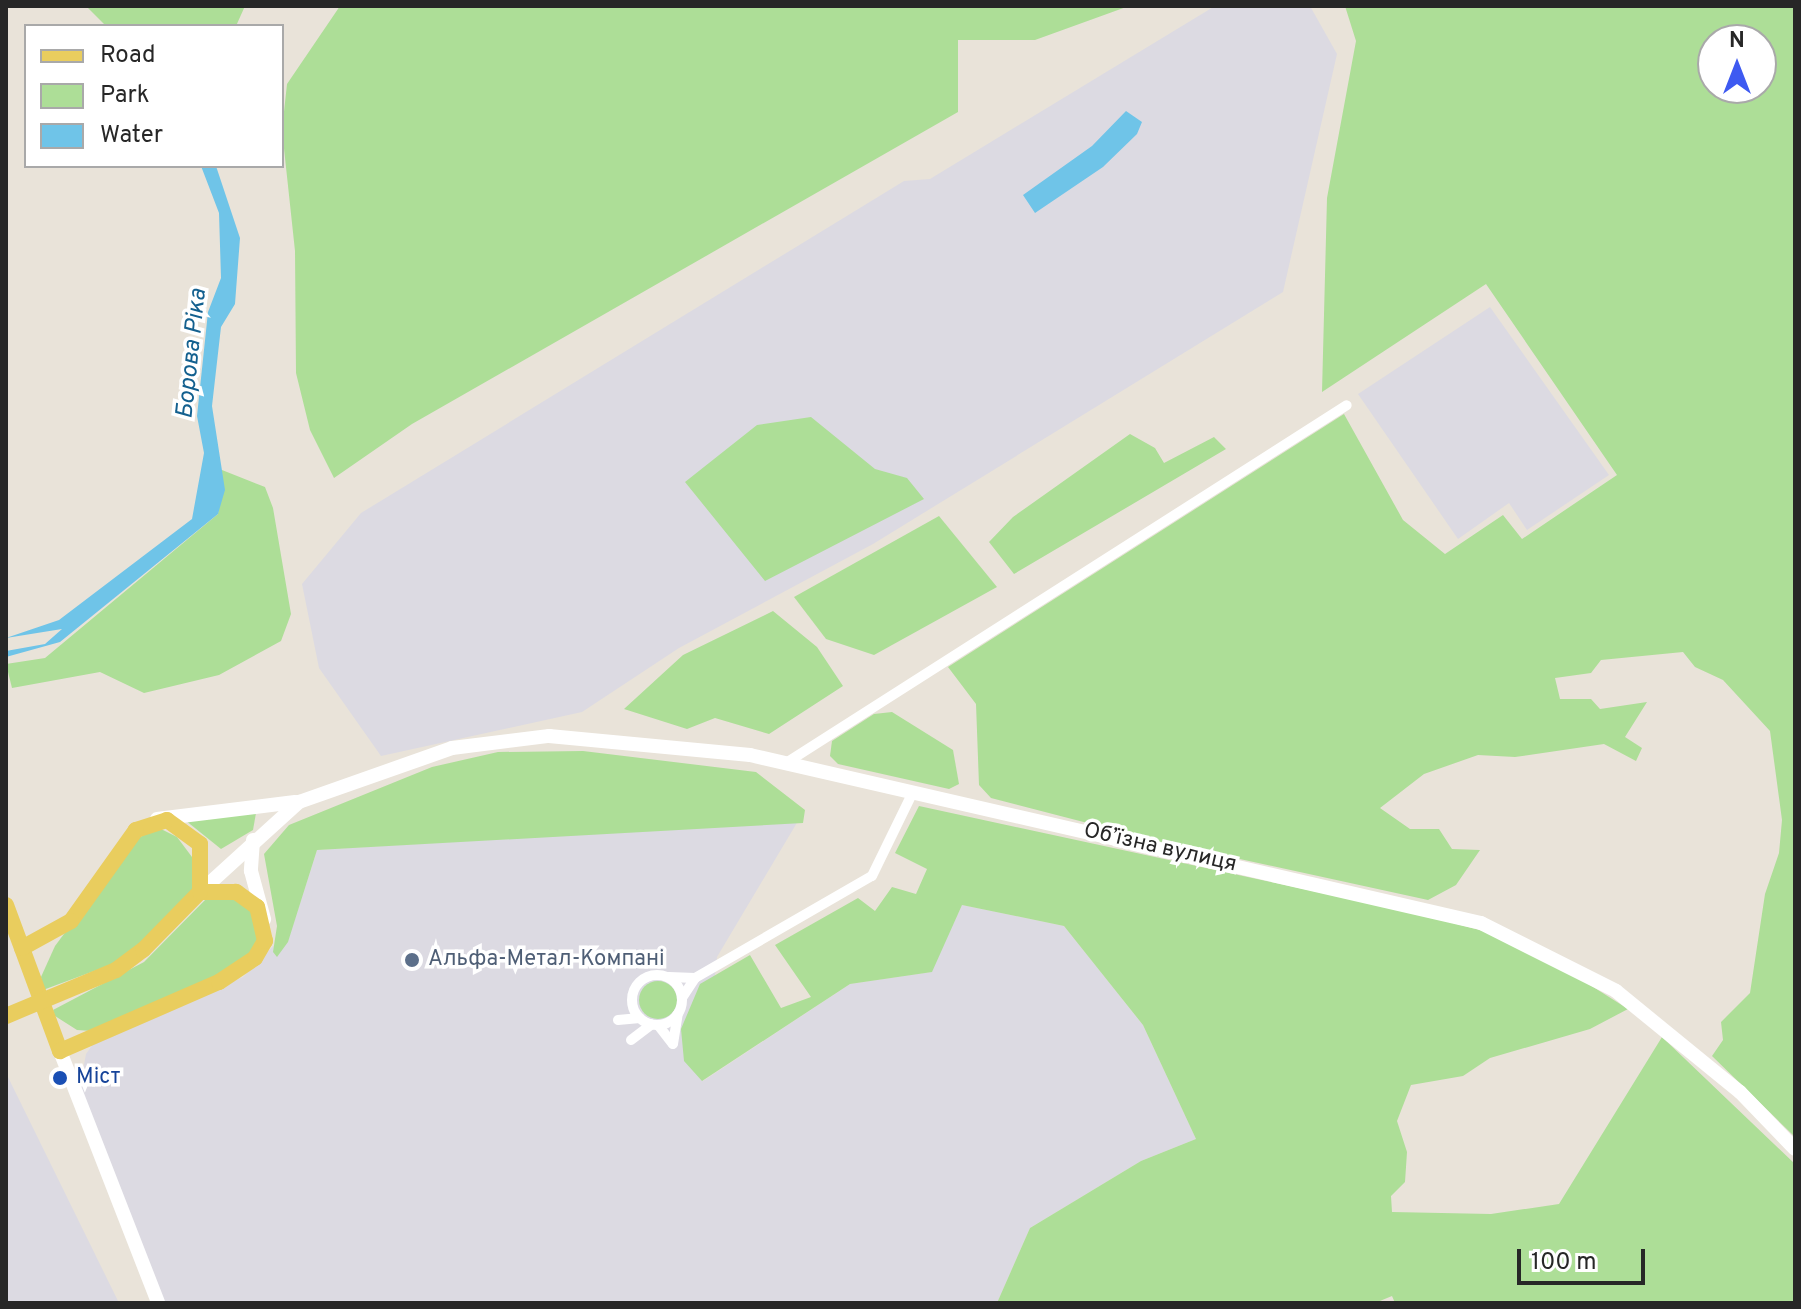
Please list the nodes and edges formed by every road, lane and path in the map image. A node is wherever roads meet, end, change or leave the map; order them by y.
1 (1347, 405) dead end
2 (786, 763) junction
3 (913, 792) junction
4 (299, 802) junction
5 (153, 821) junction
6 (253, 840) junction
7 (200, 892) junction
8 (6, 905) edge
9 (264, 920) junction
10 (22, 948) junction
11 (669, 977) junction
12 (695, 978) junction
13 (682, 998) junction
14 (632, 1007) junction
15 (678, 1014) junction
16 (6, 1016) edge
17 (648, 1022) junction
18 (60, 1051) junction
19 (1795, 1149) edge
20 (158, 1303) edge

1 - 2 street
2 - 3 main road, Об’їзна вулиця
2 - 4 main road, Об’їзна вулиця
3 - 12 street
3 - 19 main road, Об’їзна вулиця
4 - 5 main road
4 - 6 main road
5 - 7 main road
5 - 10 main road
6 - 7 main road
6 - 9 main road
7 - 9 main road
7 - 16 main road
8 - 10 main road
9 - 18 main road
10 - 18 main road
11 - 12 street
11 - 13 street
11 - 14 street
12 - 13 street
13 - 15 street
14 - 17 street
14 - 17 street
15 - 17 street
15 - 17 street
18 - 20 main road

